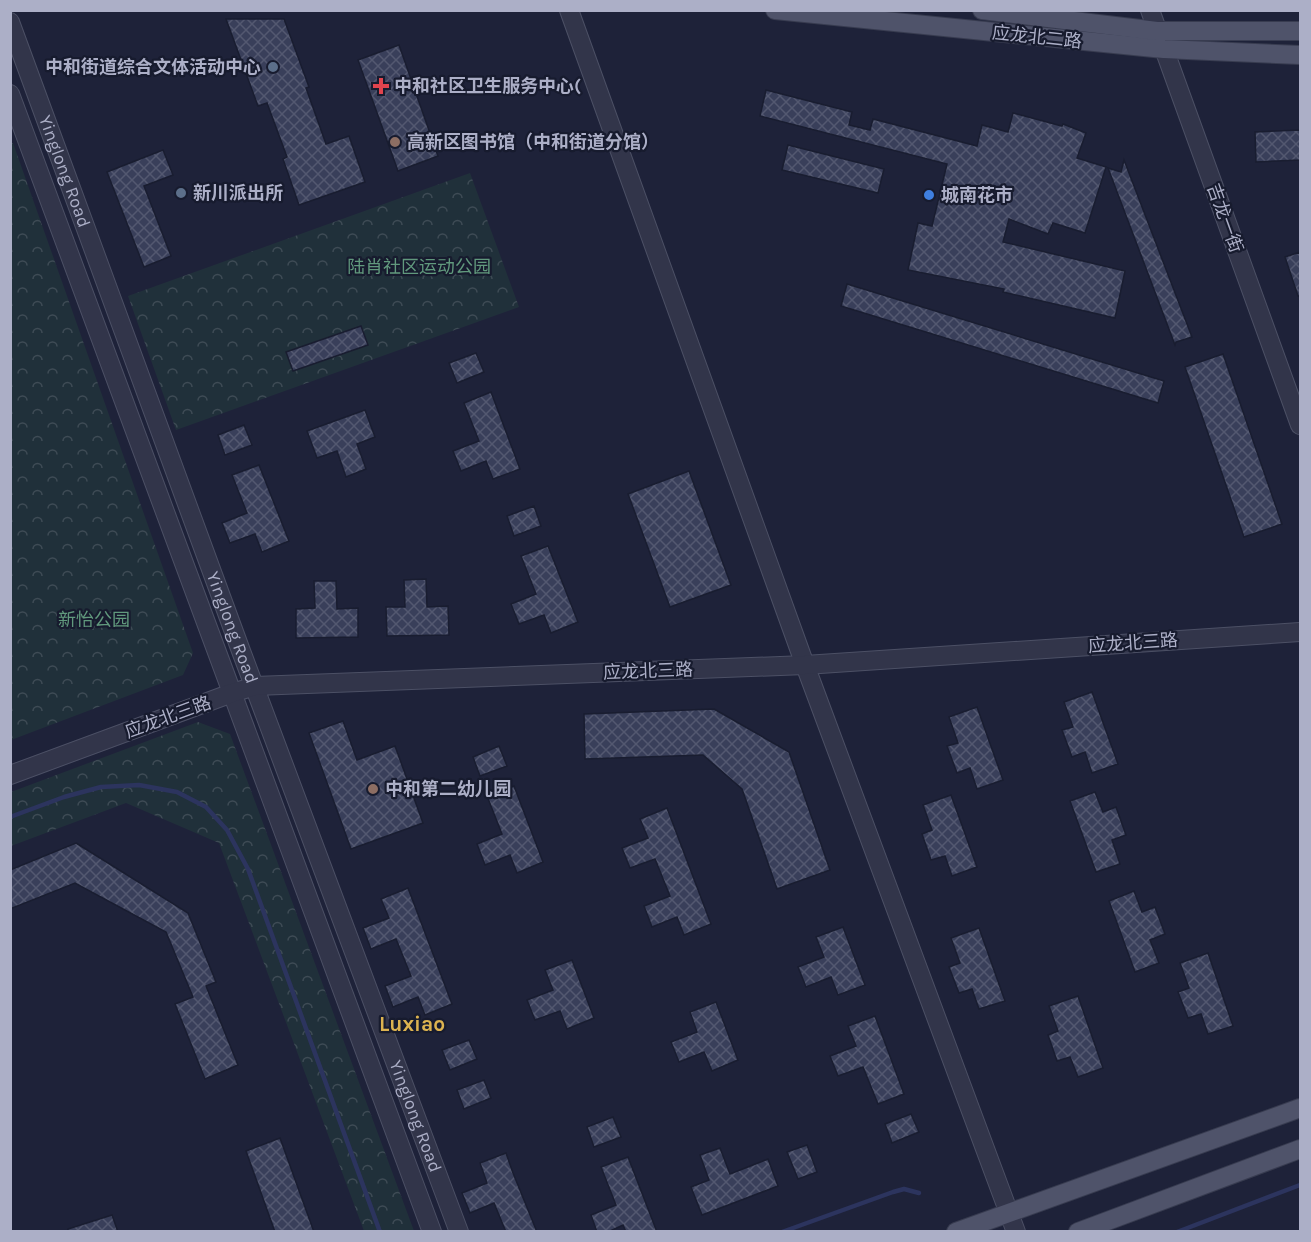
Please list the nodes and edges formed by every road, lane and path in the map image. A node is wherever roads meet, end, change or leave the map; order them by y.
1 (569, 10) edge
2 (775, 10) edge
3 (982, 10) edge
4 (1150, 10) edge
5 (10, 22) edge
6 (1157, 31) junction
7 (1300, 31) edge
8 (1164, 49) junction
9 (1300, 55) edge
10 (10, 94) edge
11 (1300, 425) edge
12 (1300, 632) edge
13 (805, 665) junction
14 (255, 686) junction
15 (232, 693) junction
16 (10, 775) edge
17 (1300, 1108) edge
18 (1300, 1149) edge
19 (1008, 1213) junction
20 (432, 1232) edge
21 (459, 1232) edge
22 (956, 1232) edge
23 (1016, 1232) edge
24 (1078, 1232) edge

1 - 13 street
2 - 8 main road, 应龙北二路
3 - 6 main road, 应龙北二路
4 - 6 street, 吉龙一街
5 - 14 street, Yinglong Road
6 - 7 main road, 应龙北二路
6 - 8 street, 吉龙一街
8 - 9 main road, 应龙北二路
8 - 11 street, 吉龙一街
10 - 15 street, Yinglong Road
12 - 13 street, 应龙北三路
13 - 14 street, 应龙北三路
13 - 19 street
14 - 15 street, 应龙北三路
14 - 21 street, Yinglong Road
15 - 16 street, 应龙北三路
15 - 20 street, Yinglong Road
17 - 19 main road
18 - 24 main road
19 - 22 main road
19 - 23 street

